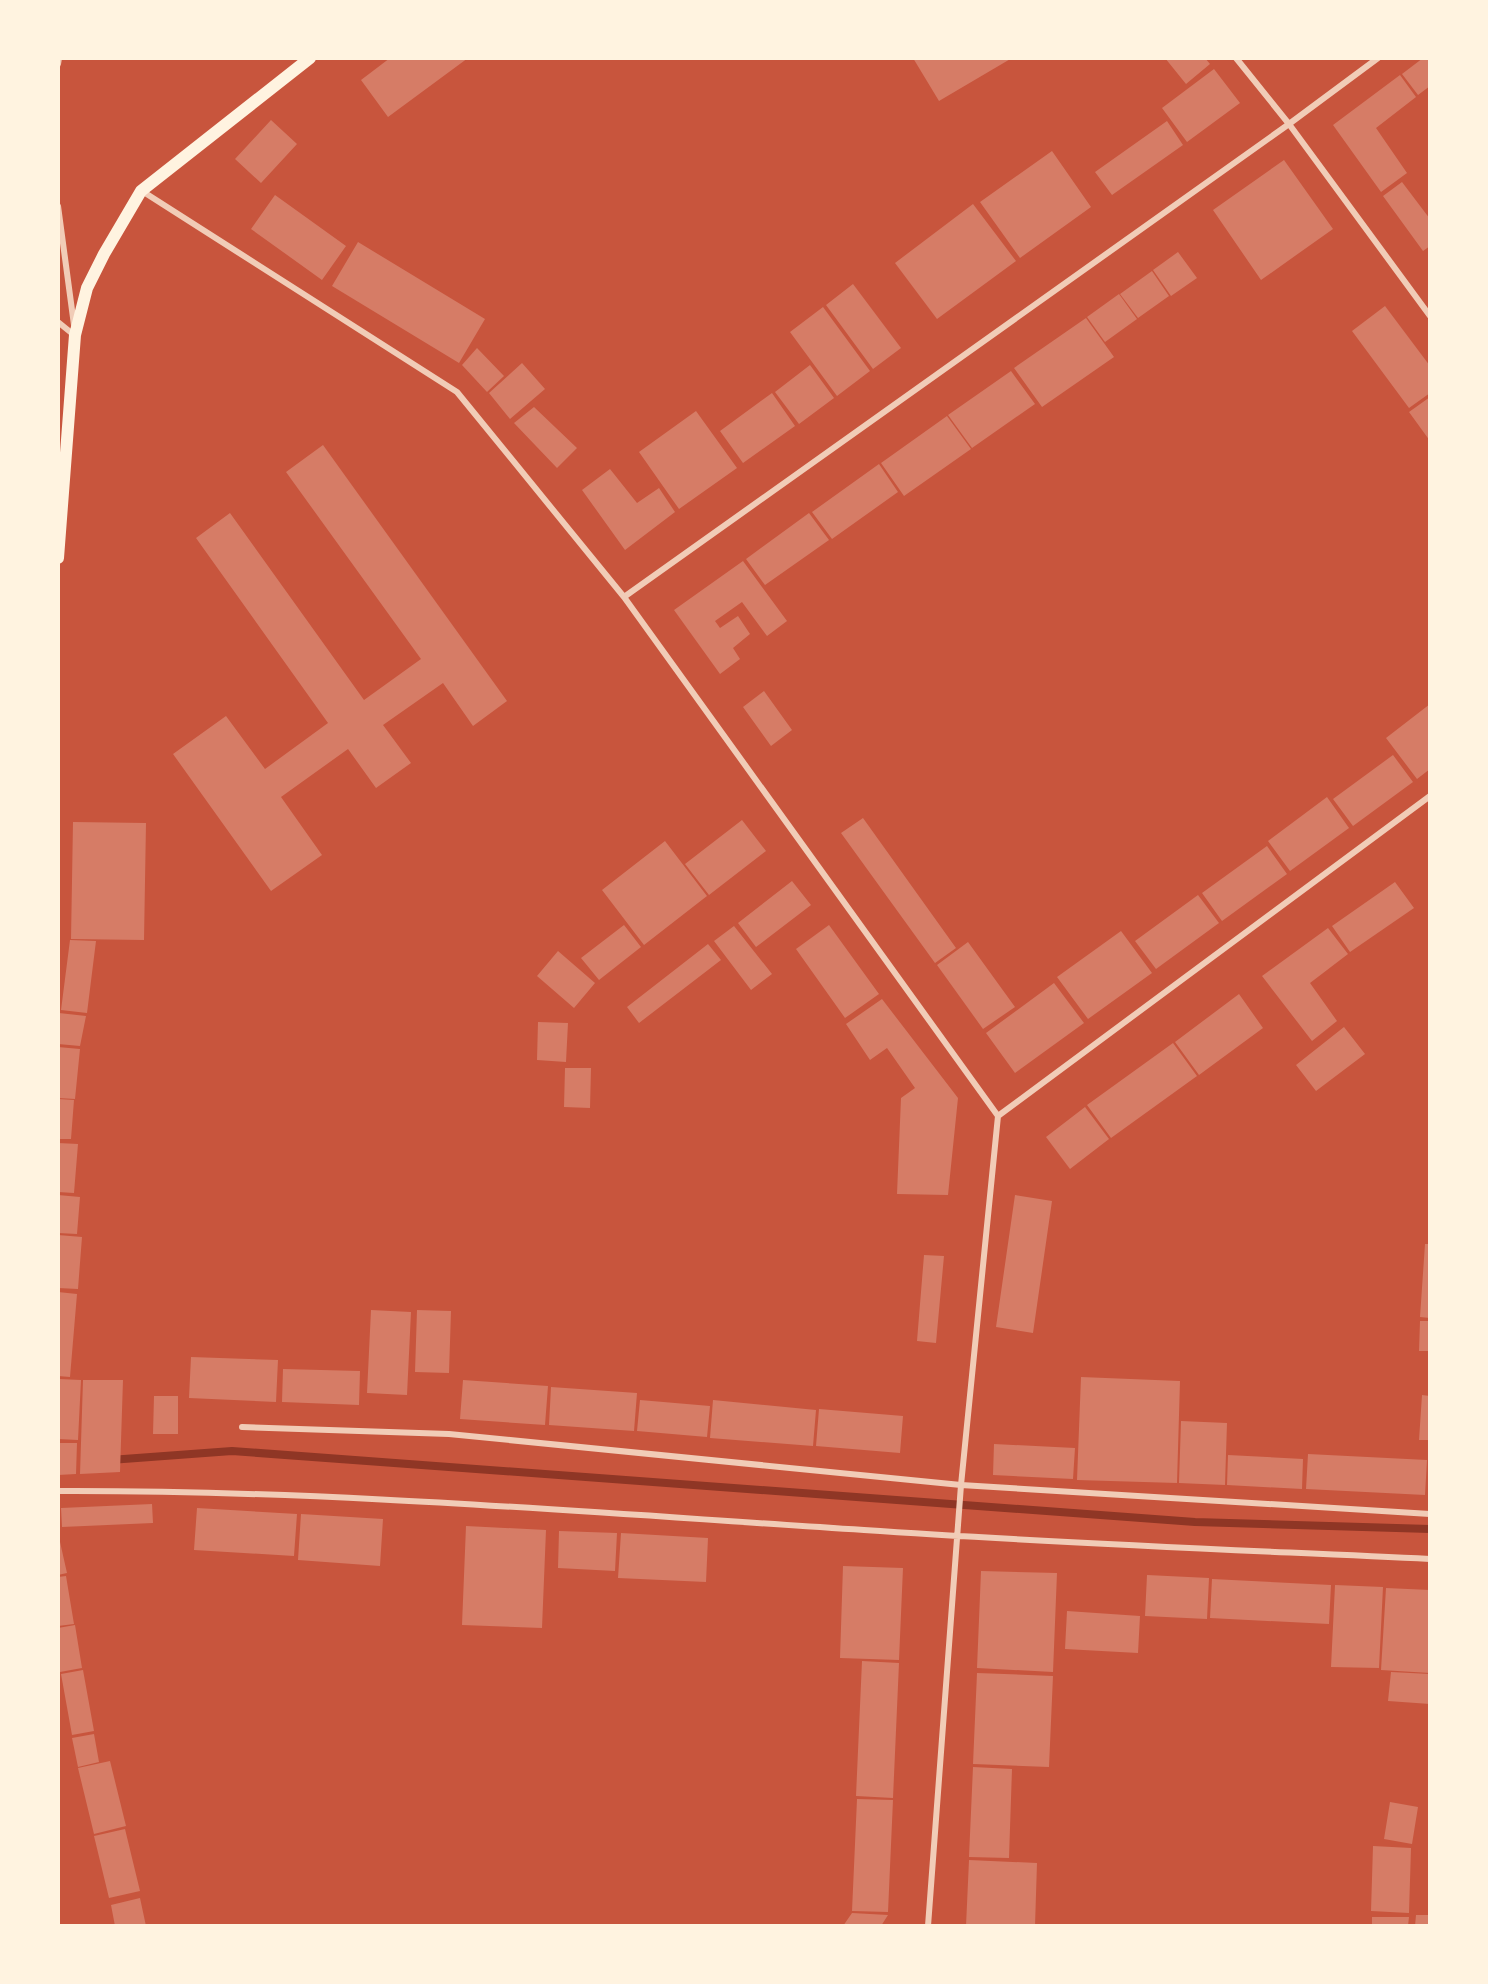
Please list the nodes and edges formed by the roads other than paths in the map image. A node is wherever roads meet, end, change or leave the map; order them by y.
1 (59, 58) edge
2 (310, 58) edge
3 (1236, 58) edge
4 (1378, 58) edge
5 (58, 64) edge
6 (1289, 124) junction
7 (141, 190) junction
8 (58, 206) edge
9 (1430, 316) edge
10 (58, 322) edge
11 (75, 335) junction
12 (58, 558) edge
13 (624, 597) junction
14 (1430, 796) edge
15 (998, 1116) junction
16 (242, 1427) dead end
17 (961, 1488) junction
18 (58, 1491) edge
19 (1430, 1514) edge
20 (958, 1534) junction
21 (1430, 1559) edge
22 (928, 1926) edge

1 - 5 street
2 - 7 main road
3 - 6 street
4 - 6 street
6 - 9 street
6 - 13 street
7 - 11 main road
7 - 13 street
8 - 11 street
10 - 11 street
11 - 12 main road
13 - 15 street
14 - 15 street
15 - 17 street
16 - 17 street
17 - 19 street
17 - 20 street
18 - 20 street
20 - 21 street
20 - 22 street

